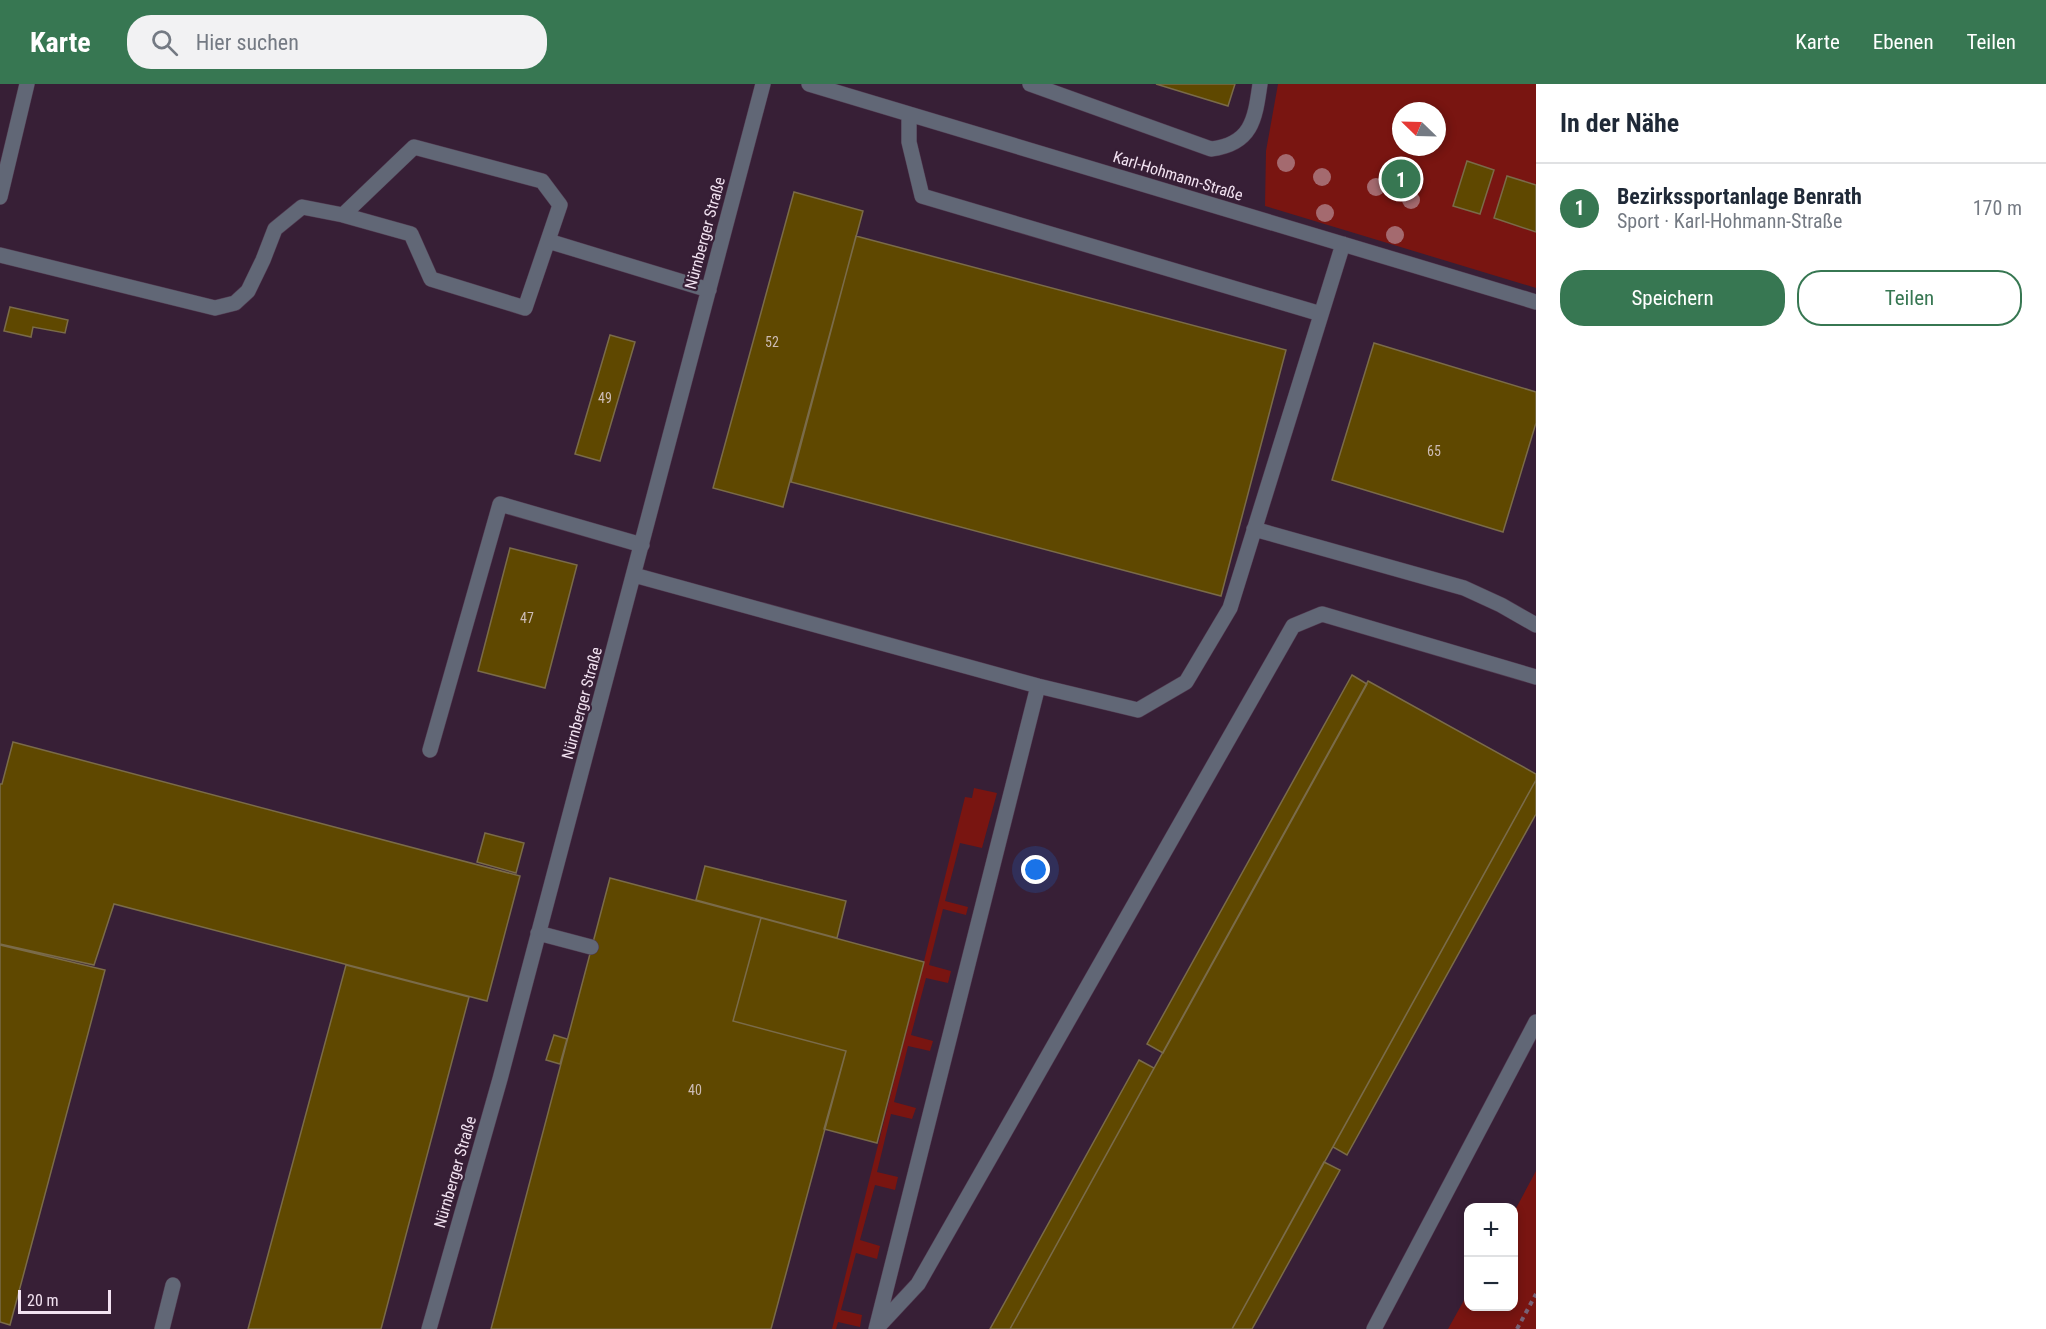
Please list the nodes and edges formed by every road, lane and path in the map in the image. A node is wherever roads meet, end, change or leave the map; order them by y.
1 (27, 84) edge
2 (763, 84) edge
3 (809, 84) edge
4 (1030, 84) edge
5 (1260, 84) edge
6 (909, 114) junction
7 (0, 196) edge
8 (343, 215) junction
9 (548, 241) junction
10 (1343, 244) junction
11 (0, 255) edge
12 (709, 291) junction
13 (1536, 302) edge
14 (1322, 314) junction
15 (1254, 529) junction
16 (642, 545) junction
17 (634, 575) junction
18 (1536, 625) edge
19 (1536, 677) edge
20 (1038, 686) junction
21 (430, 750) dead end
22 (538, 933) junction
23 (591, 947) dead end
24 (1536, 1022) edge
25 (173, 1285) dead end
26 (1536, 1294) edge
27 (162, 1329) edge
28 (429, 1329) edge
29 (876, 1329) edge
30 (1374, 1329) edge
31 (1517, 1329) edge

1 - 7 street
2 - 12 street, Nürnberger Straße
3 - 6 street, Karl-Hohmann-Straße
4 - 5 street
6 - 10 street, Karl-Hohmann-Straße
6 - 14 street
8 - 9 street
8 - 9 street
8 - 11 street
9 - 12 street
10 - 13 street, Karl-Hohmann-Straße
10 - 14 street
12 - 16 street, Nürnberger Straße
14 - 15 street
15 - 18 street
15 - 20 street
16 - 17 street, Nürnberger Straße
16 - 21 street
17 - 20 street
17 - 22 street, Nürnberger Straße
19 - 29 street
20 - 29 street
22 - 23 street
22 - 28 street, Nürnberger Straße
24 - 30 street
25 - 27 street
26 - 31 path

